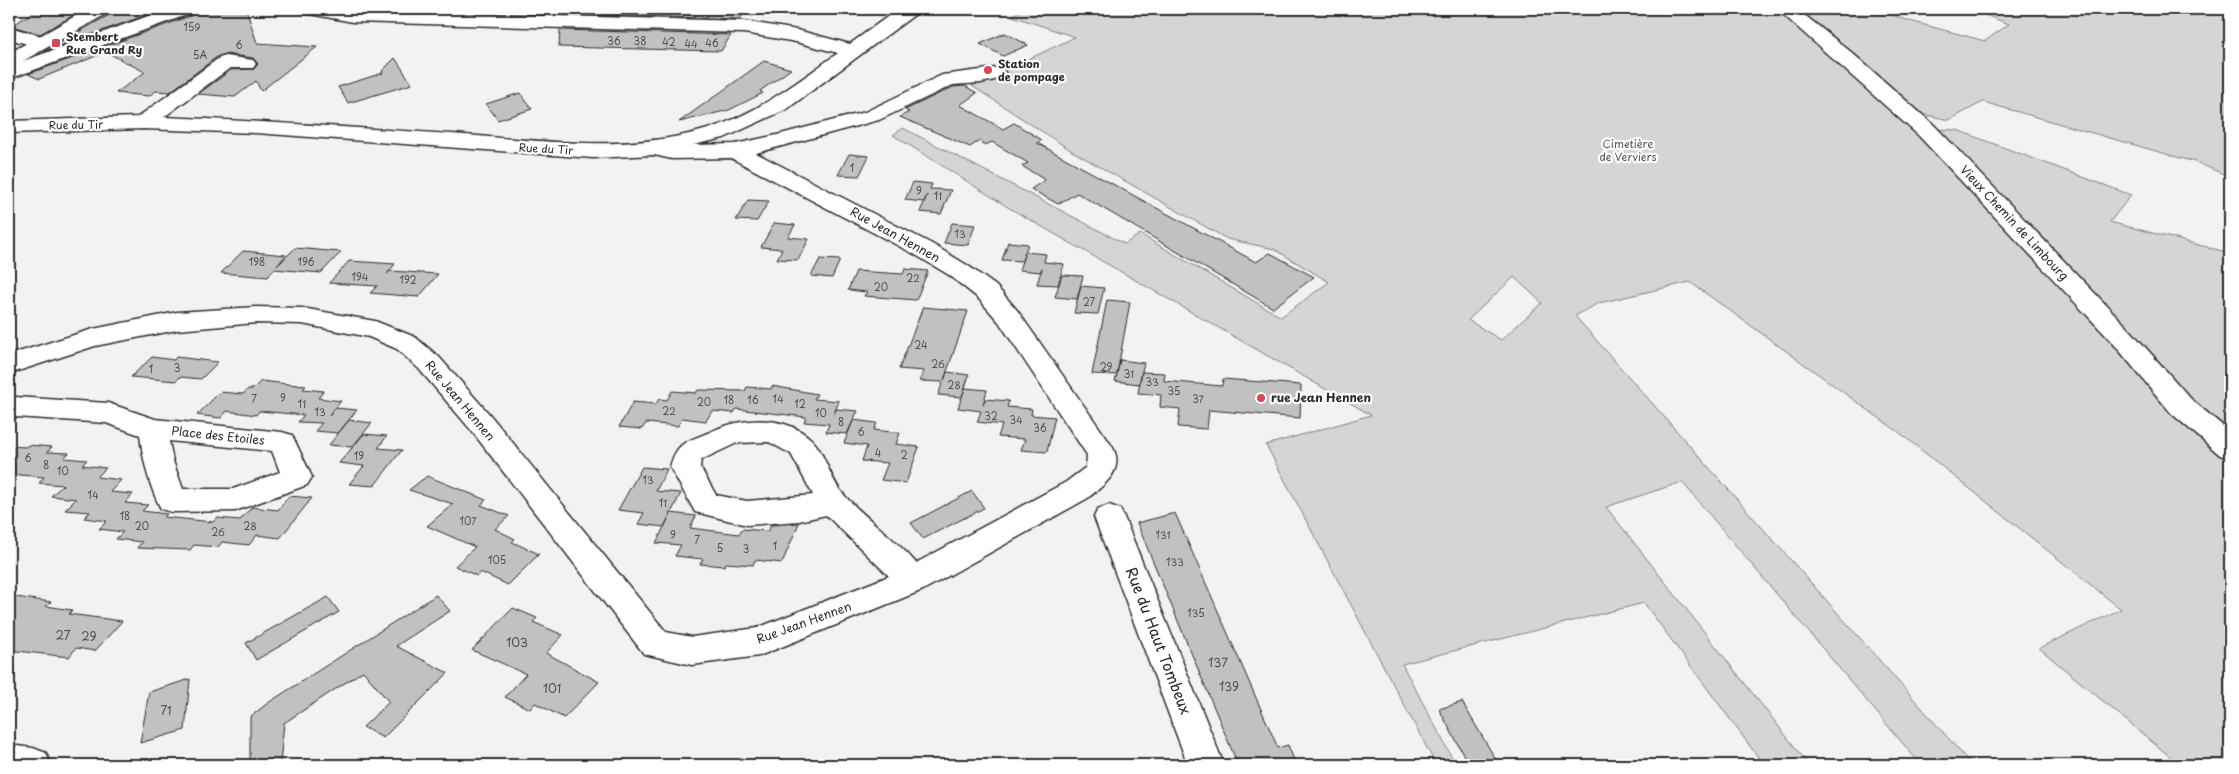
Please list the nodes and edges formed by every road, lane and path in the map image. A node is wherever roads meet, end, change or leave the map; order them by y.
1 (101, 9) edge
2 (185, 9) edge
3 (311, 9) edge
4 (910, 9) edge
5 (1786, 9) edge
6 (9, 33) edge
7 (42, 42) junction
8 (853, 51) junction
9 (9, 61) edge
10 (246, 64) dead end
11 (9, 73) edge
12 (996, 74) dead end
13 (143, 123) junction
14 (9, 127) edge
15 (654, 148) junction
16 (735, 151) junction
17 (9, 365) edge
18 (9, 409) edge
19 (153, 429) junction
20 (2230, 448) edge
21 (832, 502) dead end
22 (1110, 517) dead end
23 (912, 582) junction
24 (9, 762) edge
25 (33, 765) edge
26 (1206, 765) edge

1 - 7 street
2 - 11 street
3 - 8 street
4 - 8 street, Rue du Tir
5 - 20 street, Vieux Chemin de Limbourg
6 - 7 street
7 - 9 street
8 - 15 street, Rue du Tir
10 - 13 street
12 - 16 street
13 - 14 street, Rue du Tir
13 - 15 street, Rue du Tir
15 - 16 street, Rue Jean Hennen
16 - 23 street, Rue Jean Hennen
17 - 23 street, Rue Jean Hennen
18 - 19 street, Place des Etoiles
19 - 19 street, Place des Etoiles
21 - 23 street
22 - 26 street, Rue du Haut Tombeux
24 - 25 street

